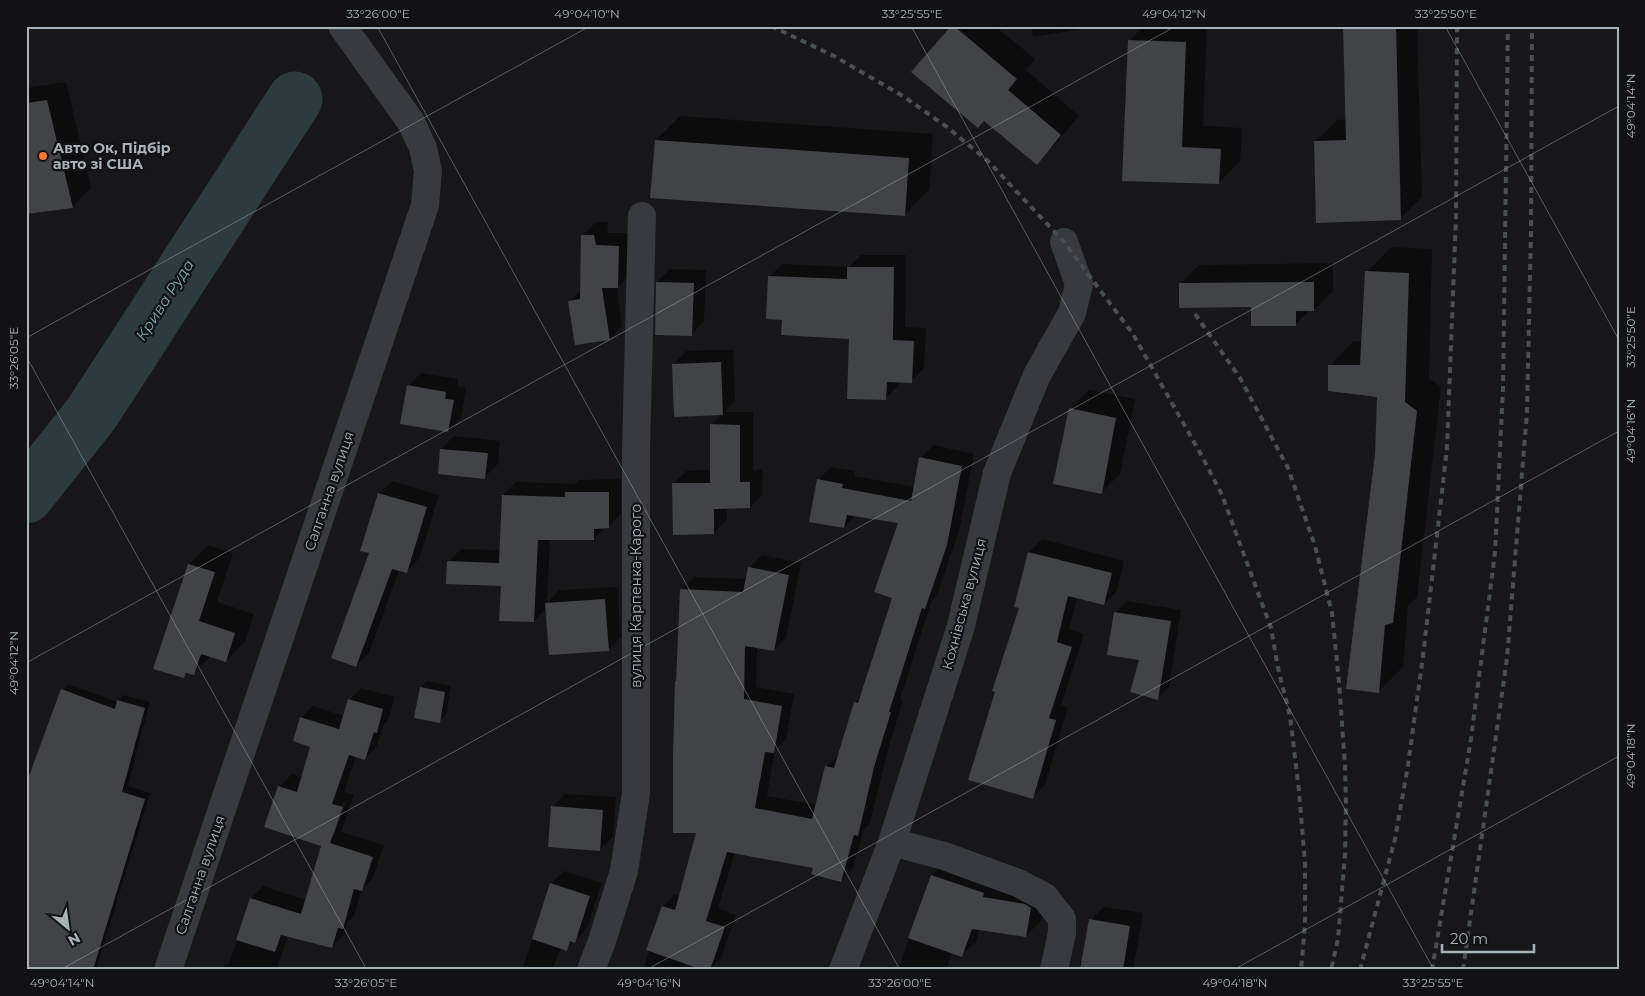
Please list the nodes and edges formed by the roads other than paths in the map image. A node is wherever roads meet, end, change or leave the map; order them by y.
1 (342, 26) edge
2 (642, 216) dead end
3 (1064, 242) dead end
4 (892, 842) junction
5 (168, 970) edge
6 (591, 970) edge
7 (843, 970) edge
8 (1054, 970) edge

1 - 5 street, Салганна вулиця
2 - 6 street, вулиця Карпенка-Карого
3 - 4 street, Кохнівська вулиця
4 - 7 street, Кохнівська вулиця
4 - 8 street

